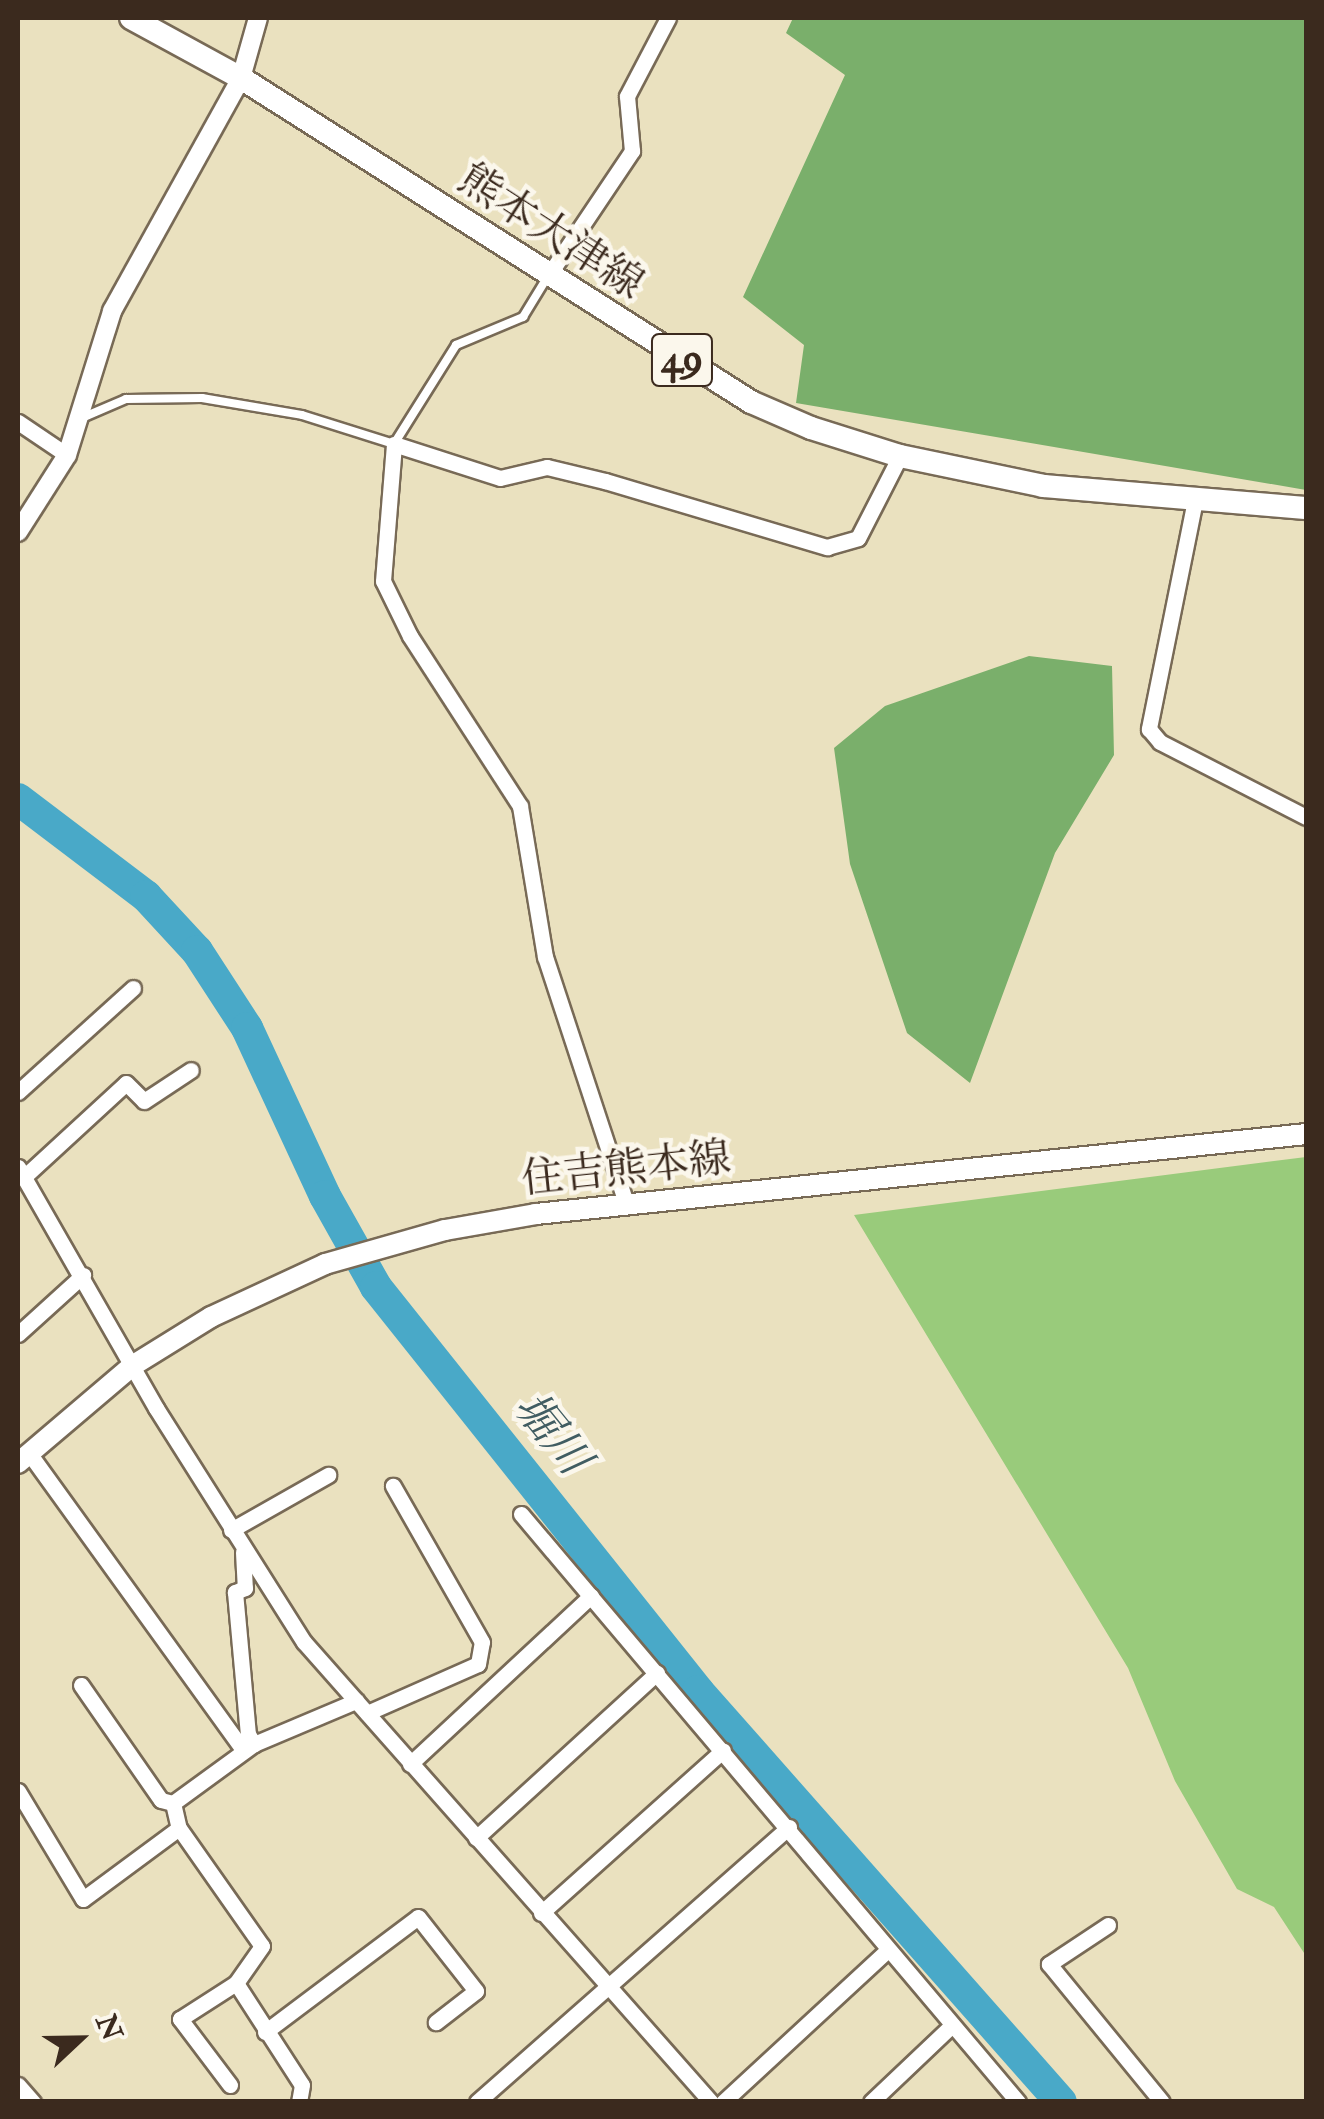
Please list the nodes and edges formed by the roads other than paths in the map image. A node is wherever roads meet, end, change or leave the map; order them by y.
1 (131, 18) edge
2 (258, 18) edge
3 (668, 18) edge
4 (242, 78) junction
5 (548, 276) junction
6 (84, 417) junction
7 (18, 422) edge
8 (394, 444) junction
9 (67, 456) junction
10 (900, 456) junction
11 (1194, 500) junction
12 (1306, 508) edge
13 (18, 532) edge
14 (1306, 817) edge
15 (133, 988) dead end
16 (191, 1070) dead end
17 (18, 1092) edge
18 (1306, 1134) edge
19 (21, 1171) edge
20 (627, 1206) junction
21 (82, 1274) junction
22 (18, 1334) edge
23 (132, 1366) junction
24 (23, 1458) edge
25 (328, 1475) dead end
26 (394, 1486) dead end
27 (521, 1514) dead end
28 (231, 1530) junction
29 (243, 1548) junction
30 (591, 1596) junction
31 (657, 1673) junction
32 (81, 1685) dead end
33 (361, 1707) junction
34 (126, 1716) dead end
35 (110, 1726) junction
36 (249, 1748) junction
37 (722, 1750) junction
38 (410, 1764) junction
39 (18, 1790) edge
40 (173, 1803) junction
41 (788, 1827) junction
42 (179, 1828) junction
43 (476, 1838) junction
44 (542, 1913) junction
45 (1108, 1924) dead end
46 (888, 1950) junction
47 (236, 1983) junction
48 (609, 1989) junction
49 (436, 2022) dead end
50 (952, 2025) junction
51 (265, 2032) junction
52 (18, 2085) edge
53 (230, 2085) dead end
54 (1015, 2100) edge
55 (33, 2102) edge
56 (300, 2102) edge
57 (477, 2102) edge
58 (711, 2102) edge
59 (722, 2102) edge
60 (871, 2102) edge
61 (1162, 2102) edge

1 - 4 main road, 熊本大津線 / 49
2 - 4 street
3 - 5 street
4 - 5 main road, 熊本大津線 / 49
4 - 6 street
5 - 8 lane
5 - 10 main road, 熊本大津線 / 49
6 - 8 lane
6 - 9 street
7 - 9 street
8 - 10 street
8 - 20 street
9 - 13 street
10 - 11 main road, 熊本大津線 / 49
11 - 12 main road, 熊本大津線 / 49
11 - 14 street
15 - 17 street
16 - 19 street
18 - 20 main road, 住吉熊本線
19 - 21 street
20 - 23 main road, 住吉熊本線
21 - 22 street
21 - 23 street
23 - 24 main road, 住吉熊本線
23 - 28 street
24 - 36 street
25 - 28 street
26 - 33 street
27 - 30 street
28 - 29 street
29 - 33 street
29 - 36 street
30 - 31 street
30 - 38 street
31 - 37 street
31 - 43 street
32 - 35 street
33 - 36 street
33 - 38 street
34 - 35 street
35 - 40 street
36 - 40 street
37 - 41 street
37 - 44 street
38 - 43 street
39 - 42 street
40 - 42 street
41 - 46 street
41 - 48 street
42 - 47 street
43 - 44 street
44 - 48 street
45 - 61 street
46 - 50 street
46 - 59 street
47 - 51 street
47 - 53 street
48 - 57 street
48 - 58 street
49 - 51 street
50 - 54 street
50 - 60 street
51 - 56 street
52 - 55 street

